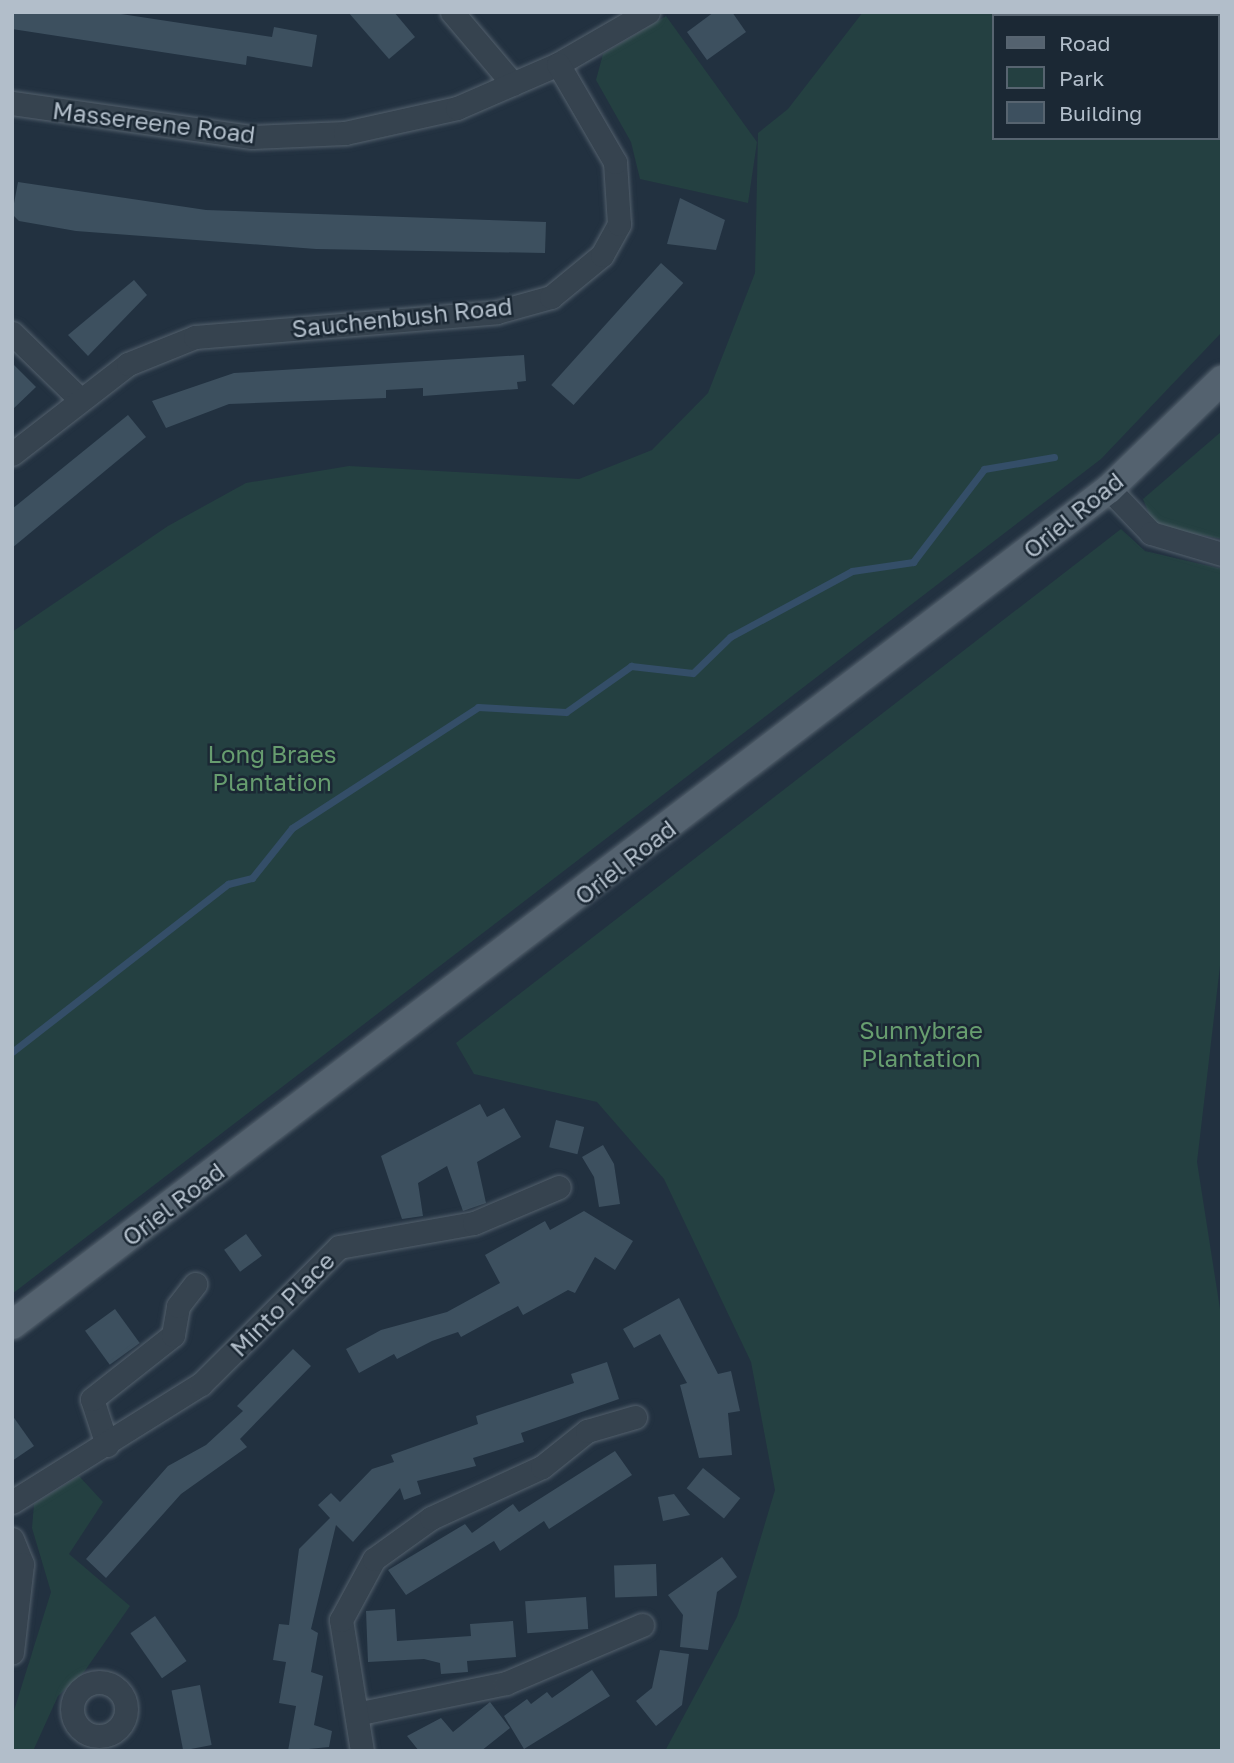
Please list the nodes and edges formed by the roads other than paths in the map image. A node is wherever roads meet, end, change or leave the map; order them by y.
1 (452, 12) edge
2 (648, 12) edge
3 (558, 64) junction
4 (513, 84) junction
5 (12, 103) edge
6 (12, 333) edge
7 (1222, 380) edge
8 (81, 400) junction
9 (12, 454) edge
10 (1109, 489) junction
11 (1222, 554) edge
12 (559, 1187) dead end
13 (195, 1284) dead end
14 (12, 1325) edge
15 (635, 1416) dead end
16 (107, 1445) junction
17 (12, 1502) edge
18 (12, 1539) edge
19 (642, 1625) dead end
20 (12, 1652) edge
21 (360, 1713) junction
22 (362, 1751) edge

1 - 4 street
2 - 3 street, Massereene Road
3 - 4 street, Massereene Road
3 - 8 street, Sauchenbush Road
4 - 5 street, Massereene Road
6 - 8 street
7 - 10 main road, Oriel Road
8 - 9 street, Sauchenbush Road
10 - 11 street
10 - 14 main road, Oriel Road
12 - 16 street, Minto Place
13 - 16 street
15 - 21 street
16 - 17 street, Minto Place
18 - 20 street
19 - 21 street
21 - 22 street

